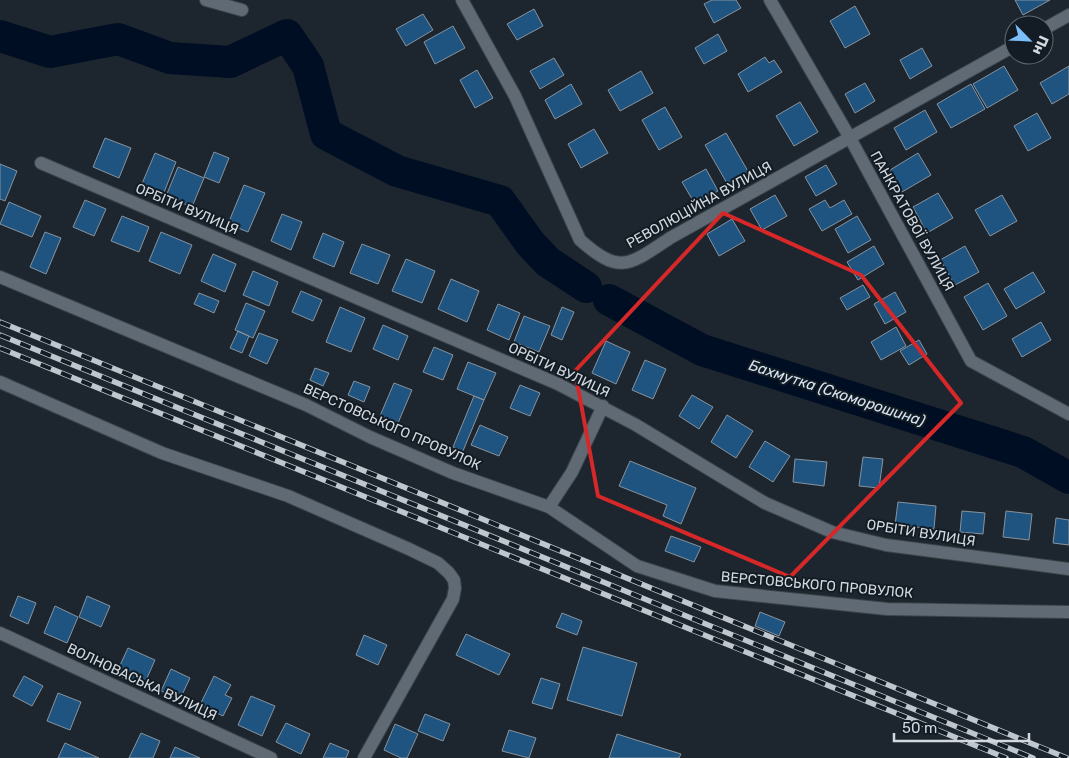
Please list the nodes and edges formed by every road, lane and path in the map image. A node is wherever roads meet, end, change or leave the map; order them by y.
1 (206, 0) edge
2 (462, 0) edge
3 (770, 0) edge
4 (242, 10) dead end
5 (1069, 15) edge
6 (1054, 23) edge
7 (1004, 52) edge
8 (850, 138) junction
9 (41, 163) dead end
10 (0, 277) edge
11 (0, 382) edge
12 (603, 406) junction
13 (1069, 414) edge
14 (549, 507) junction
15 (1069, 569) edge
16 (1069, 612) edge
17 (0, 633) edge
18 (271, 758) edge
19 (364, 758) edge

1 - 4 street
2 - 8 street, РЕВОЛЮЦІЙНА ВУЛИЦЯ
3 - 8 street, ПАНКРАТОВОЇ ВУЛИЦЯ
5 - 6 street
7 - 8 street, РЕВОЛЮЦІЙНА ВУЛИЦЯ
8 - 13 street, ПАНКРАТОВОЇ ВУЛИЦЯ
9 - 12 street, ОРБІТИ ВУЛИЦЯ
10 - 14 street, ВЕРСТОВСЬКОГО ПРОВУЛОК
11 - 19 street
12 - 14 street
12 - 15 street, ОРБІТИ ВУЛИЦЯ
14 - 16 street, ВЕРСТОВСЬКОГО ПРОВУЛОК
17 - 18 street, ВОЛНОВАСЬКА ВУЛИЦЯ

